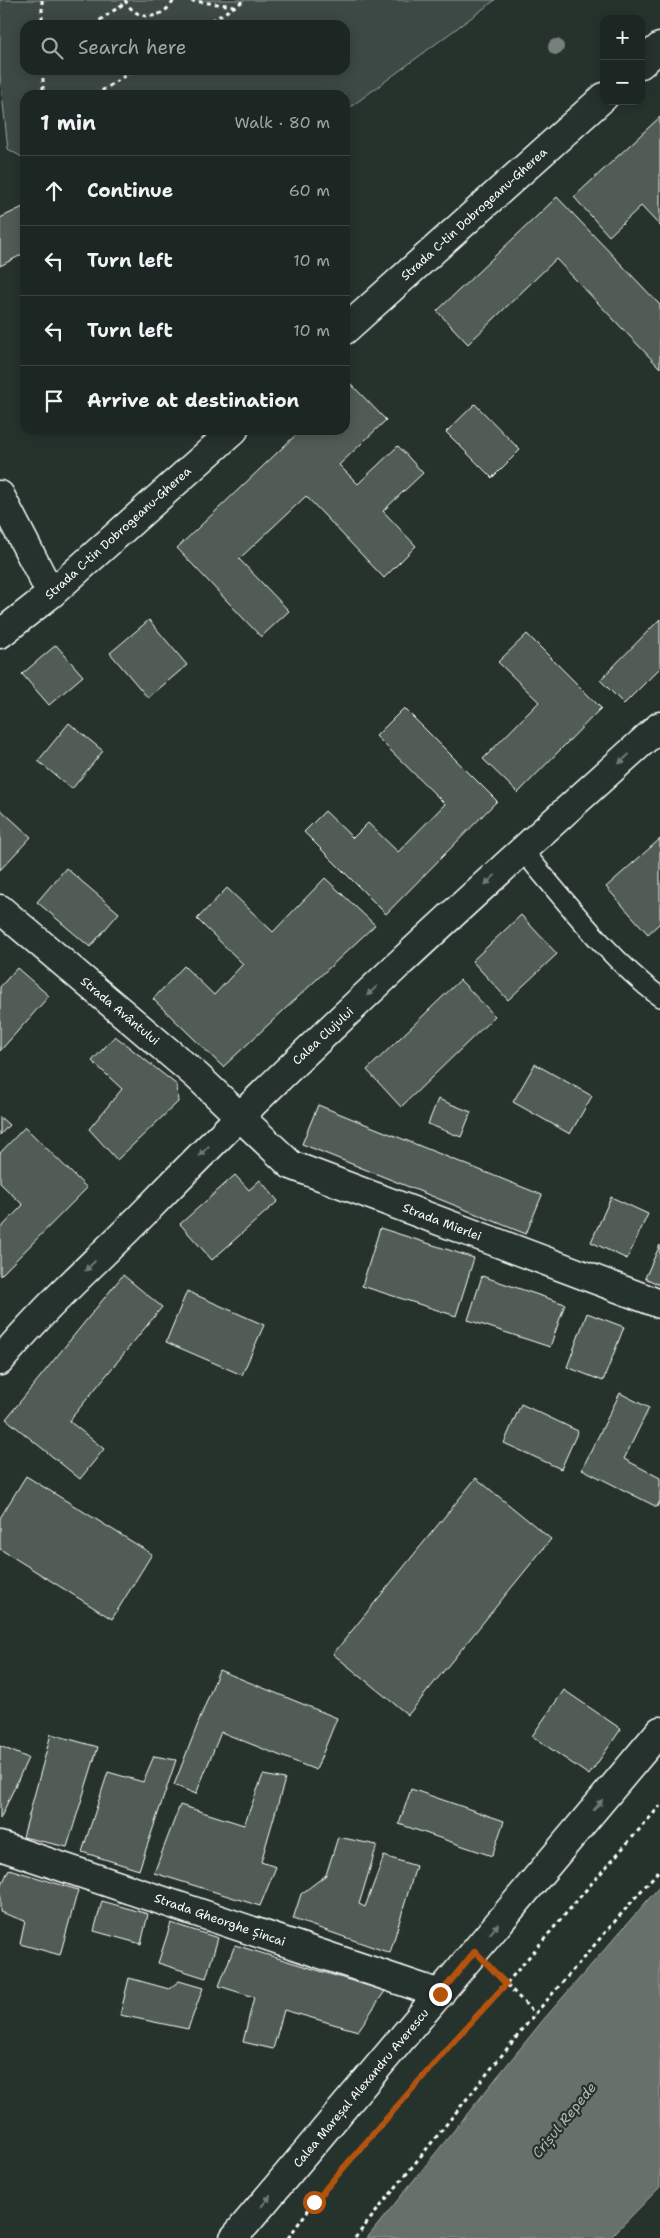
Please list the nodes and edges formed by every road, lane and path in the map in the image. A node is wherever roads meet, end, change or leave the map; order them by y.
1 (42, 0) edge
2 (174, 0) edge
3 (182, 0) edge
4 (245, 0) edge
5 (125, 1) edge
6 (235, 6) junction
7 (42, 20) edge
8 (100, 20) edge
9 (214, 20) edge
10 (660, 47) edge
11 (645, 60) edge
12 (43, 75) edge
13 (126, 75) edge
14 (44, 90) edge
15 (103, 90) edge
16 (600, 101) edge
17 (350, 326) edge
18 (228, 435) edge
19 (0, 495) edge
20 (52, 594) junction
21 (0, 634) edge
22 (660, 726) edge
23 (522, 850) junction
24 (0, 909) edge
25 (660, 997) edge
26 (238, 1116) junction
27 (660, 1304) edge
28 (0, 1361) edge
29 (660, 1731) edge
30 (660, 1806) edge
31 (0, 1846) edge
32 (660, 1869) edge
33 (475, 1951) junction
34 (506, 1984) junction
35 (440, 1994) junction
36 (535, 2014) junction
37 (234, 2238) edge
38 (288, 2238) edge
39 (355, 2238) edge

1 - 7 path
2 - 5 path
3 - 6 path
4 - 6 path
5 - 8 path
6 - 9 path
10 - 11 street
12 - 14 path
13 - 15 path
16 - 17 street, Strada C-tin Dobrogeanu-Gherea
18 - 20 street, Strada C-tin Dobrogeanu-Gherea
19 - 20 street
20 - 21 street, Strada C-tin Dobrogeanu-Gherea
22 -> 23 street, Calea Clujului
23 - 25 lane
23 -> 26 street, Calea Clujului
24 - 26 street, Strada Avântului
26 - 27 street, Strada Mierlei
26 -> 28 street, Calea Clujului
33 -> 29 street, Calea Mareșal Alexandru Averescu
30 - 34 path
31 - 35 street, Strada Gheorghe Șincai
32 - 36 path
33 - 34 path
33 - 35 street, Calea Mareșal Alexandru Averescu
34 - 36 path
34 - 38 path
37 -> 35 street, Calea Mareșal Alexandru Averescu
36 - 39 path

